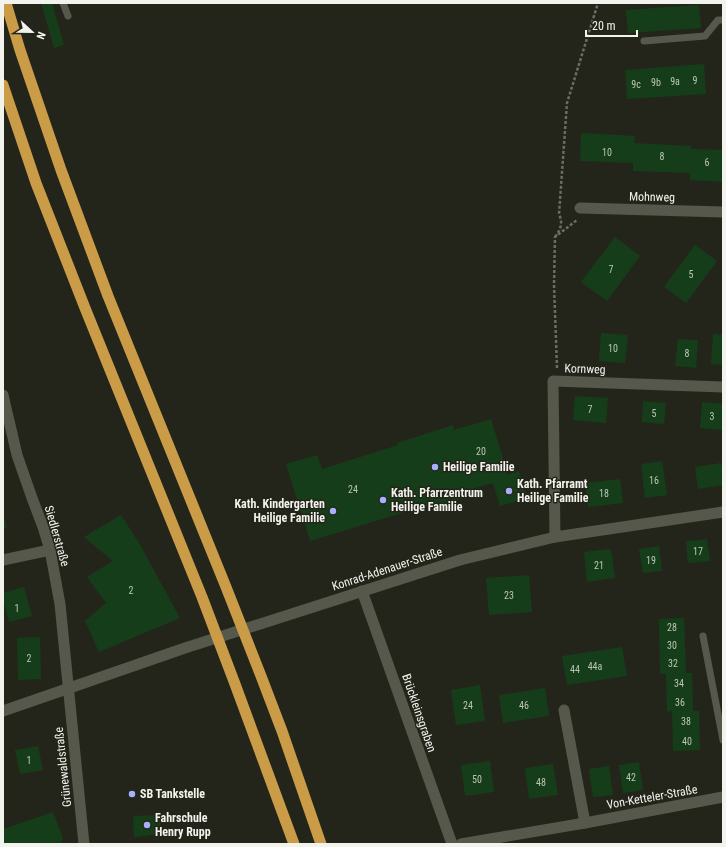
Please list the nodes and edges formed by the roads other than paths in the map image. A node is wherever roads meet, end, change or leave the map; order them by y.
1 (6, 3) edge
2 (63, 3) edge
3 (68, 16) dead end
4 (723, 20) edge
5 (644, 41) dead end
6 (3, 85) edge
7 (580, 208) road end
8 (723, 212) edge
9 (723, 387) edge
10 (3, 395) edge
11 (723, 512) edge
12 (555, 537) junction
13 (50, 550) junction
14 (3, 560) edge
15 (362, 591) junction
16 (703, 636) dead end
17 (68, 688) junction
18 (564, 710) dead end
19 (3, 711) edge
20 (723, 740) edge
21 (723, 797) edge
22 (585, 823) junction
23 (84, 844) edge
24 (294, 844) edge
25 (321, 844) edge
26 (452, 844) edge
27 (461, 844) edge

1 - 25 highway
2 - 3 lane
4 - 5 lane
6 - 24 highway
7 - 8 street, Mohnweg
9 - 12 street, Kornweg
10 - 13 street, Siedlerstraße
11 - 12 street, Konrad-Adenauer-Straße
12 - 15 street, Konrad-Adenauer-Straße
13 - 14 street
13 - 17 street, Siedlerstraße
15 - 17 street, Konrad-Adenauer-Straße
15 - 26 street, Brückleinsgraben
16 - 20 lane
17 - 19 street, Konrad-Adenauer-Straße
17 - 23 street, Grünewaldstraße
18 - 22 street
21 - 22 street, Von-Ketteler-Straße
22 - 27 street, Von-Ketteler-Straße

